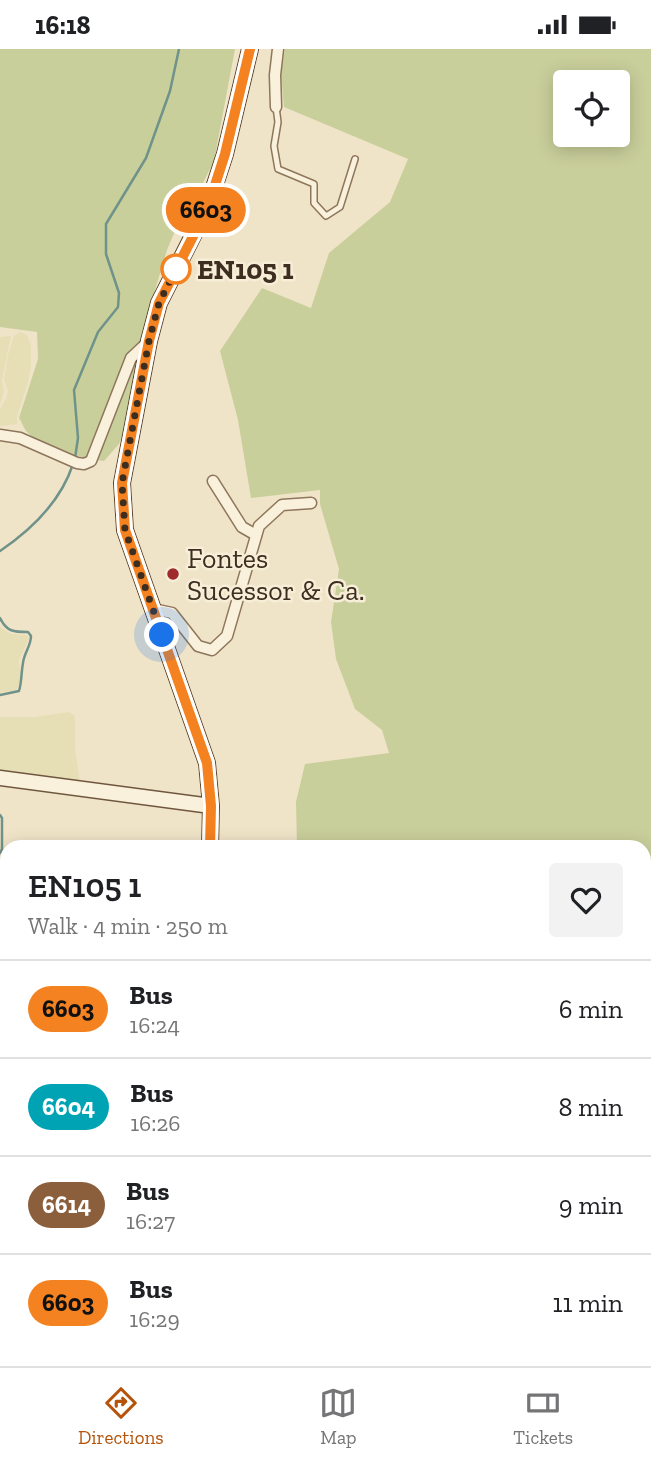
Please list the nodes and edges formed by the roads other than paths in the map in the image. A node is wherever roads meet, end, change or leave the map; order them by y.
1 (250, 49) edge
2 (278, 49) edge
3 (276, 107) joint
4 (355, 159) dead end
5 (149, 341) junction
6 (0, 435) edge
7 (213, 481) dead end
8 (311, 503) dead end
9 (256, 535) junction
10 (153, 609) junction
11 (0, 778) edge
12 (211, 806) junction
13 (210, 840) edge

1 - 5 main road
2 - 3 street
3 - 4 lane
5 - 6 street
5 - 10 main road
7 - 9 street
8 - 9 street
9 - 10 street
10 - 12 main road
11 - 12 street
12 - 13 main road

